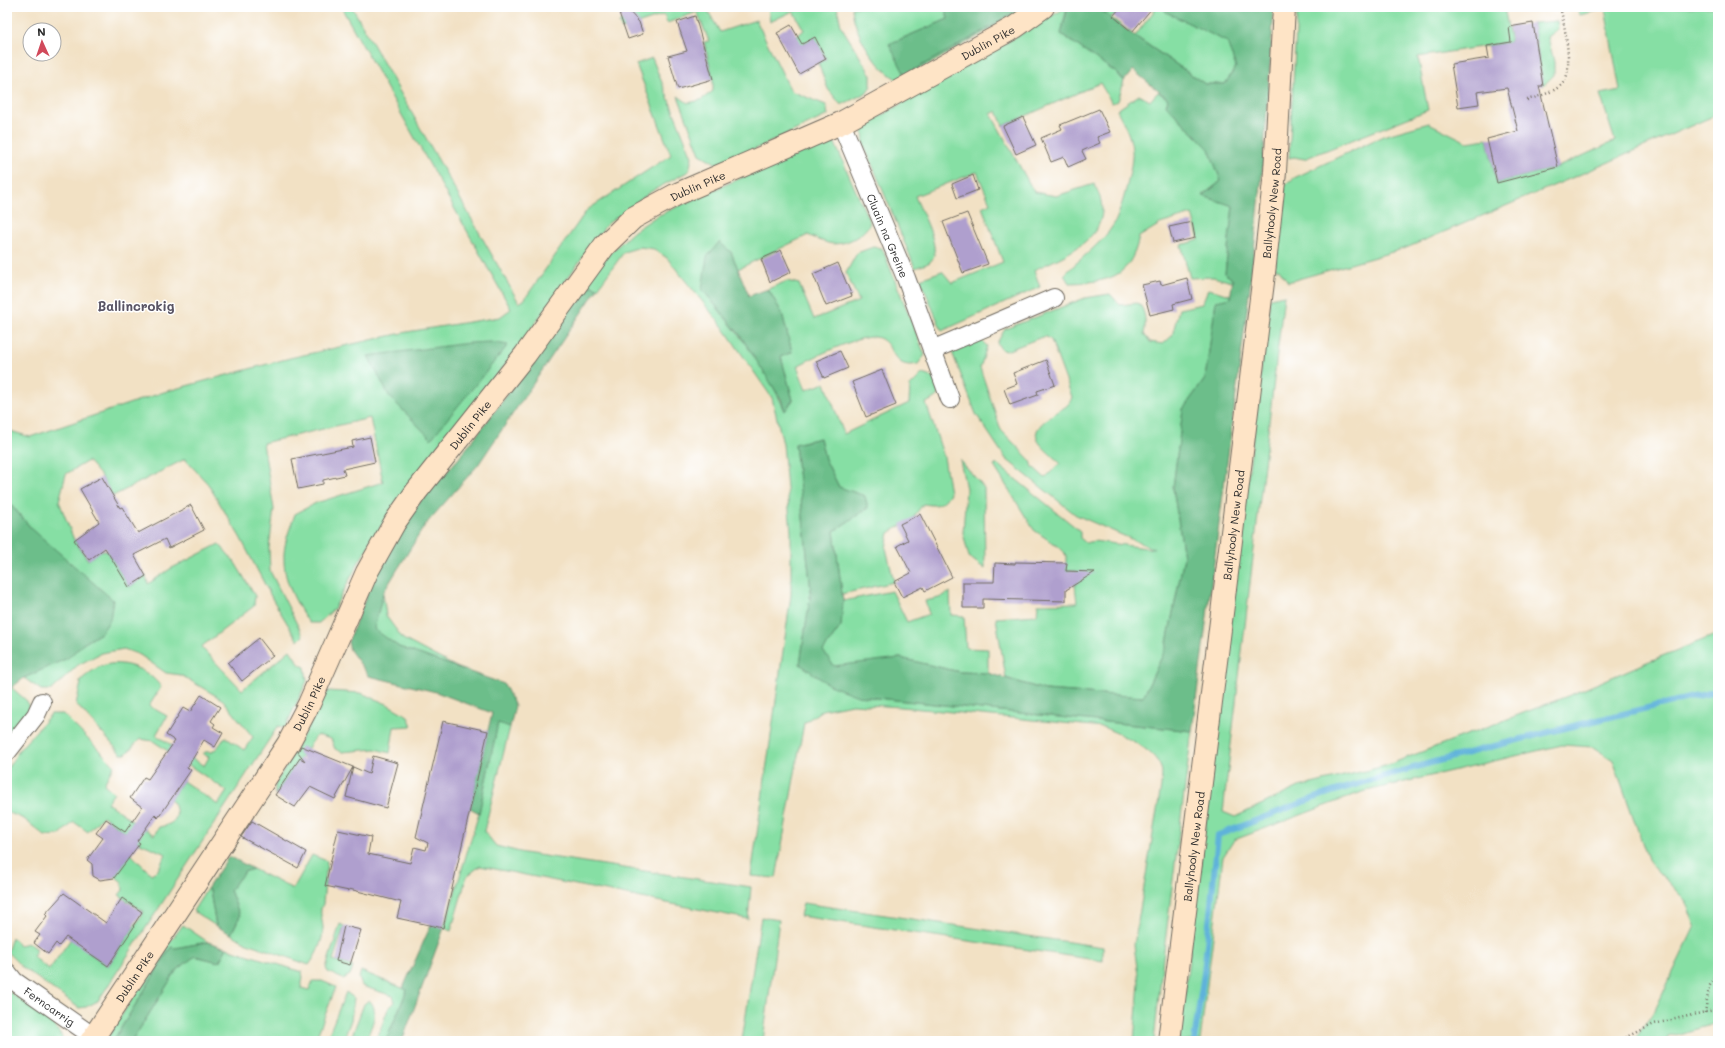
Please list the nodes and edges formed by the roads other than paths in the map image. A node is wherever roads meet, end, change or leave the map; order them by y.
1 (1043, 7) edge
2 (1284, 7) edge
3 (841, 123) junction
4 (1054, 298) dead end
5 (932, 350) junction
6 (950, 399) dead end
7 (42, 702) dead end
8 (7, 752) edge
9 (7, 972) edge
10 (92, 1039) edge
11 (1169, 1041) edge

1 - 3 street, Dublin Pike
2 - 11 street, Ballyhooly New Road
3 - 5 street, Cluain na Greine
3 - 10 street, Dublin Pike
4 - 5 street
5 - 6 street, Cluain na Greine
7 - 8 street
9 - 10 street, Ferncarrig

